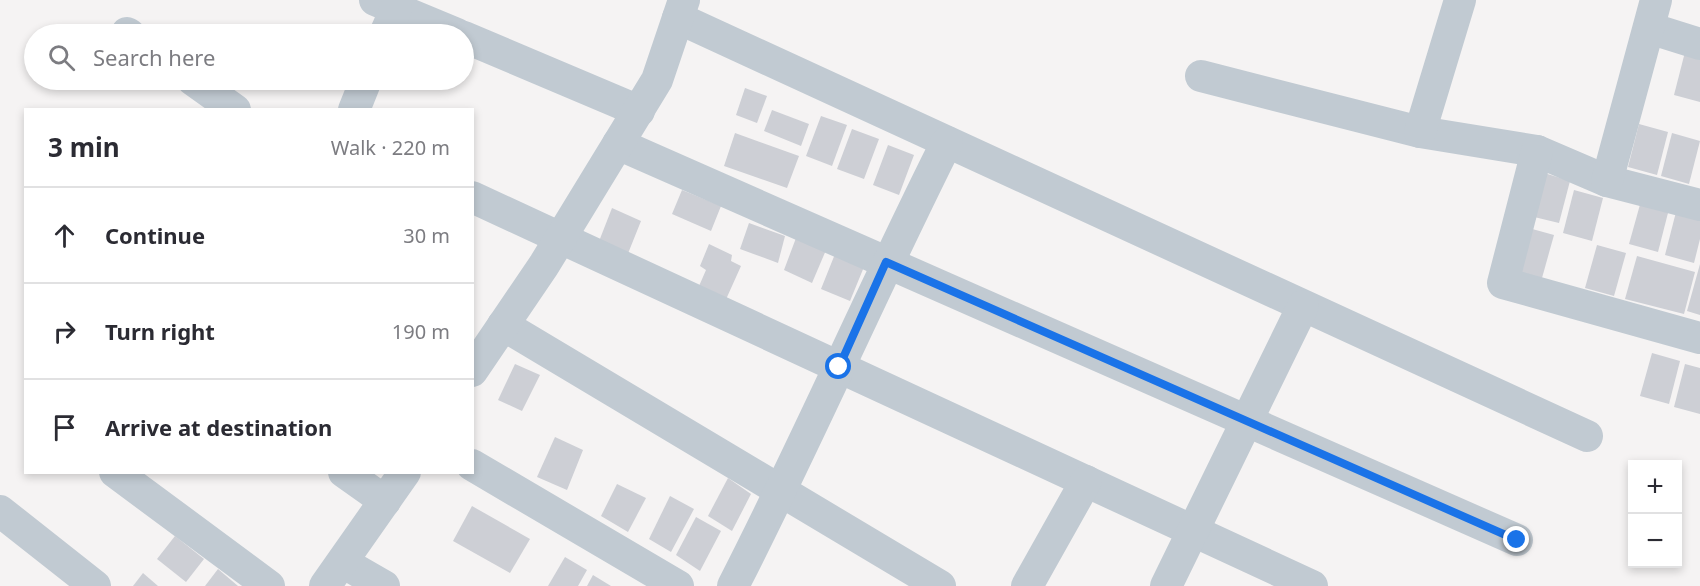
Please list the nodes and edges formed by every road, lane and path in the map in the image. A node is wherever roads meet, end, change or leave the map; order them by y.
1 (1460, 0) edge
2 (681, 9) edge
3 (386, 14) edge
4 (1653, 14) edge
5 (422, 24) edge
6 (474, 41) edge
7 (1700, 44) edge
8 (1201, 76) dead end
9 (206, 90) edge
10 (362, 90) edge
11 (229, 108) edge
12 (355, 108) edge
13 (639, 111) junction
14 (1420, 132) junction
15 (947, 142) junction
16 (618, 144) junction
17 (1537, 151) junction
18 (1607, 181) junction
19 (474, 198) edge
20 (1700, 205) edge
21 (561, 238) junction
22 (886, 262) junction
23 (1303, 306) junction
24 (503, 325) junction
25 (1700, 338) edge
26 (475, 364) edge
27 (839, 367) junction
28 (1246, 420) junction
29 (1587, 436) dead end
30 (474, 466) edge
31 (119, 474) edge
32 (347, 474) edge
33 (404, 474) edge
34 (1086, 481) junction
35 (782, 491) junction
36 (385, 501) junction
37 (0, 511) edge
38 (1194, 531) junction
39 (1517, 540) dead end
40 (334, 574) edge
41 (95, 586) edge
42 (270, 586) edge
43 (384, 586) edge
44 (678, 586) edge
45 (733, 586) edge
46 (940, 586) edge
47 (1027, 586) edge
48 (1166, 586) edge
49 (1312, 586) edge

1 - 14 street
2 - 13 street
2 - 15 street
3 - 5 street
4 - 7 street
4 - 18 street
6 - 13 street
8 - 14 street
9 - 11 street
10 - 12 street
13 - 16 street
14 - 17 street
15 - 22 street
15 - 23 street
16 - 21 street
16 - 22 street
17 - 18 street
17 - 25 street
18 - 20 street
19 - 21 street
21 - 24 street
21 - 27 street
22 - 27 street
22 - 28 street
23 - 28 street
23 - 29 street
24 - 26 street
24 - 35 street
27 - 34 street
27 - 35 street
28 - 38 street
28 - 39 street
30 - 44 street
31 - 42 street
32 - 36 street
33 - 36 street
34 - 38 street
34 - 47 street
35 - 45 street
35 - 46 street
36 - 40 street
37 - 41 street
38 - 48 street
38 - 49 street
40 - 43 street

